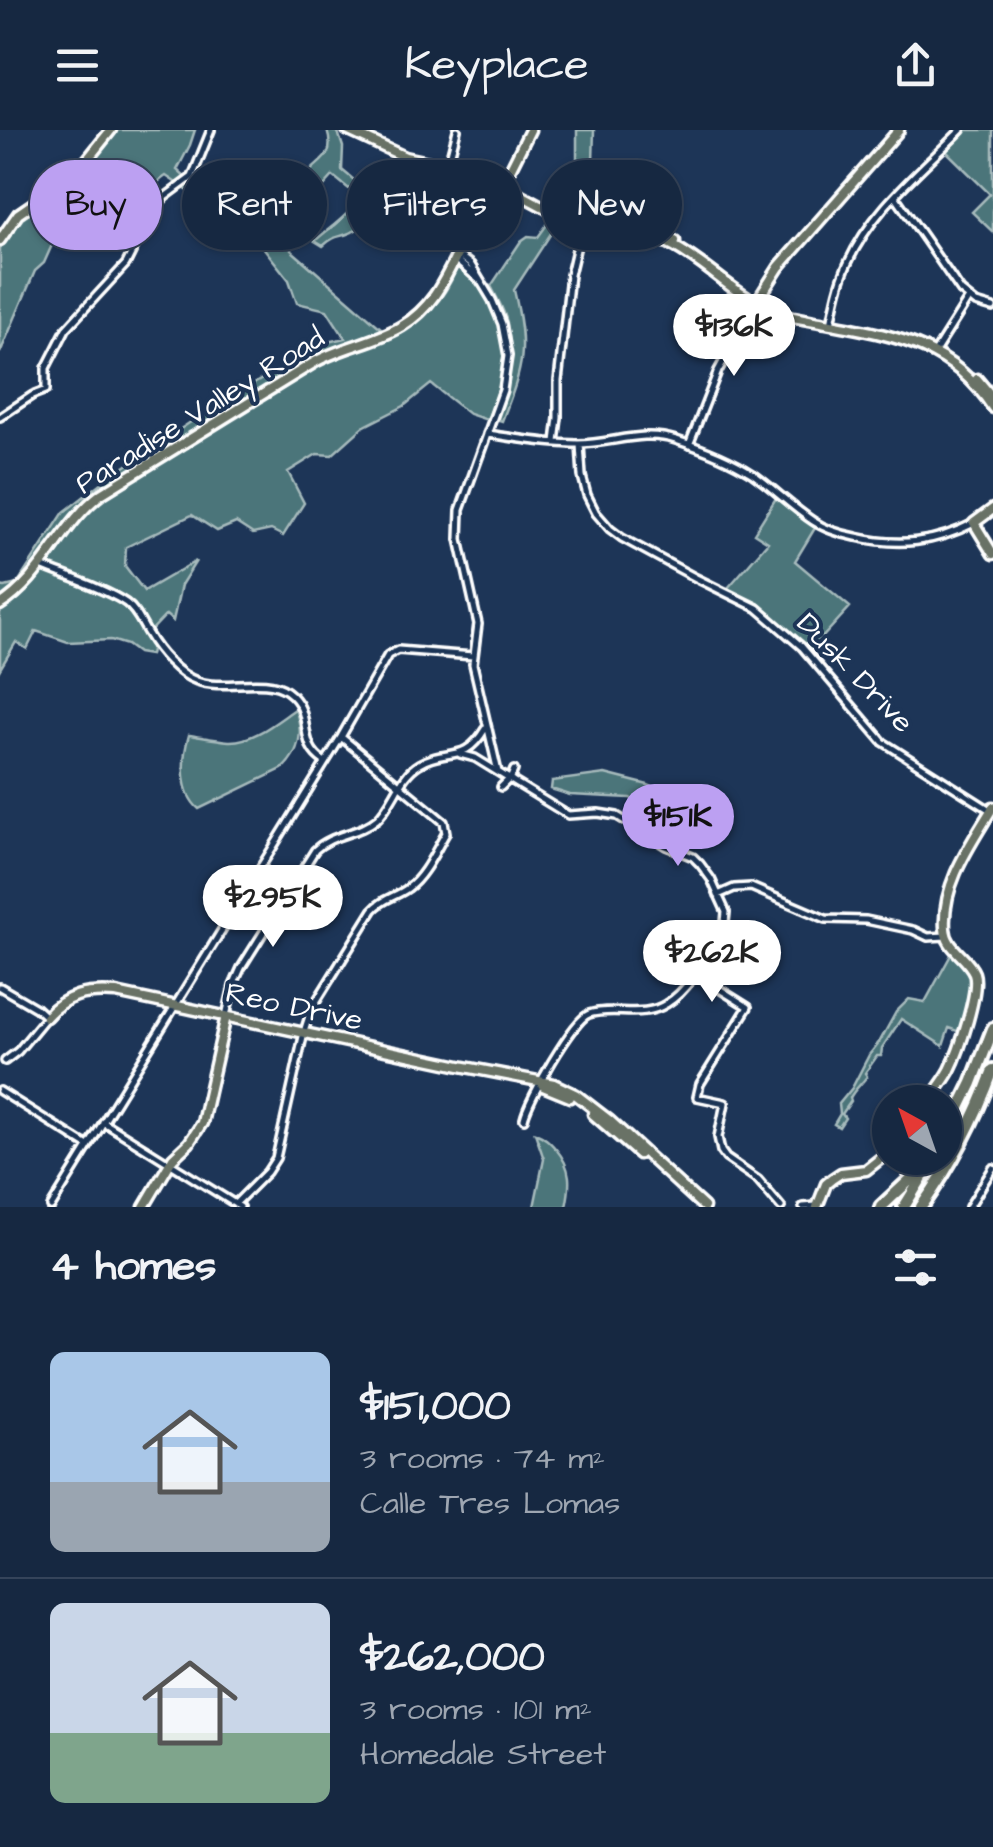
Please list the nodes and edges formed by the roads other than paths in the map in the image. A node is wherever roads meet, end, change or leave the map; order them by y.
1 (111, 130) edge
2 (210, 130) edge
3 (346, 130) edge
4 (356, 130) edge
5 (458, 130) edge
6 (528, 130) edge
7 (900, 130) edge
8 (962, 130) edge
9 (427, 160) edge
10 (436, 160) edge
11 (450, 160) edge
12 (511, 160) edge
13 (895, 196) junction
14 (0, 240) edge
15 (682, 248) edge
16 (460, 250) edge
17 (576, 250) edge
18 (456, 259) junction
19 (969, 298) junction
20 (757, 301) junction
21 (993, 308) edge
22 (831, 321) junction
23 (936, 350) junction
24 (993, 398) edge
25 (993, 408) edge
26 (0, 417) edge
27 (486, 434) junction
28 (555, 442) junction
29 (580, 444) junction
30 (689, 446) junction
31 (993, 509) edge
32 (974, 523) junction
33 (993, 554) edge
34 (41, 566) junction
35 (0, 605) edge
36 (473, 656) junction
37 (486, 726) junction
38 (341, 737) junction
39 (460, 754) junction
40 (495, 759) junction
41 (325, 762) junction
42 (488, 766) junction
43 (514, 770) dead end
44 (498, 772) junction
45 (510, 779) junction
46 (400, 786) junction
47 (501, 786) dead end
48 (992, 809) edge
49 (718, 895) junction
50 (946, 936) junction
51 (694, 973) junction
52 (0, 986) edge
53 (175, 1005) junction
54 (226, 1016) junction
55 (46, 1017) junction
56 (993, 1029) edge
57 (304, 1032) junction
58 (5, 1062) dead end
59 (993, 1070) edge
60 (541, 1082) junction
61 (940, 1085) edge
62 (0, 1090) edge
63 (962, 1103) edge
64 (524, 1118) dead end
65 (103, 1122) junction
66 (965, 1136) junction
67 (88, 1146) junction
68 (170, 1163) junction
69 (872, 1165) edge
70 (993, 1168) edge
71 (915, 1175) edge
72 (922, 1175) edge
73 (238, 1206) edge
74 (50, 1207) edge
75 (144, 1207) edge
76 (701, 1207) edge
77 (781, 1207) edge
78 (803, 1207) edge
79 (819, 1207) edge
80 (881, 1207) edge
81 (904, 1207) edge
82 (921, 1207) edge
83 (930, 1207) edge
84 (969, 1207) edge

1 - 14 main road
2 - 26 street
3 - 9 main road
4 - 10 main road
5 - 11 street
6 - 12 main road, Paradise Valley Road
7 - 20 main road
8 - 13 street
13 - 19 street
13 - 22 street
15 - 20 main road
16 - 18 main road, Paradise Valley Road
17 - 28 street
18 - 27 street
18 - 34 main road, Paradise Valley Road
19 - 21 street
19 - 23 street
20 - 22 main road
20 - 30 street
22 - 23 main road
23 - 24 main road
23 - 25 main road
27 - 28 street
27 - 36 street
28 - 29 street
29 - 30 street
29 - 48 street, Dusk Drive
30 - 32 street
31 - 32 main road
32 - 33 main road
34 - 35 main road, Paradise Valley Road
34 - 41 street
36 - 37 street
36 - 38 street
37 - 39 street
37 - 40 street
38 - 41 street
38 - 46 street
39 - 42 street
39 - 46 street
40 - 42 street
40 - 44 street
41 - 53 street
42 - 44 street
43 - 45 street
44 - 45 street
45 - 47 street
45 - 49 street
46 - 54 street
46 - 57 street
48 - 50 main road
49 - 50 street
49 - 51 street
50 - 61 main road
51 - 60 street
51 - 77 street
52 - 55 street
53 - 54 main road, Reo Drive
53 - 55 main road, Reo Drive
53 - 65 street
54 - 57 main road, Reo Drive
54 - 68 main road
55 - 58 street, Reo Drive
56 - 63 highway
57 - 60 main road, Reo Drive
57 - 73 street
59 - 66 highway
60 - 64 street
60 - 76 main road, Reo Drive
62 - 67 street
65 - 67 street
65 - 68 street
66 - 82 highway
66 - 83 highway
67 - 74 street
68 - 73 street
68 - 75 main road
69 - 79 main road
70 - 84 street
71 - 80 highway
72 - 81 highway
78 - 79 street

